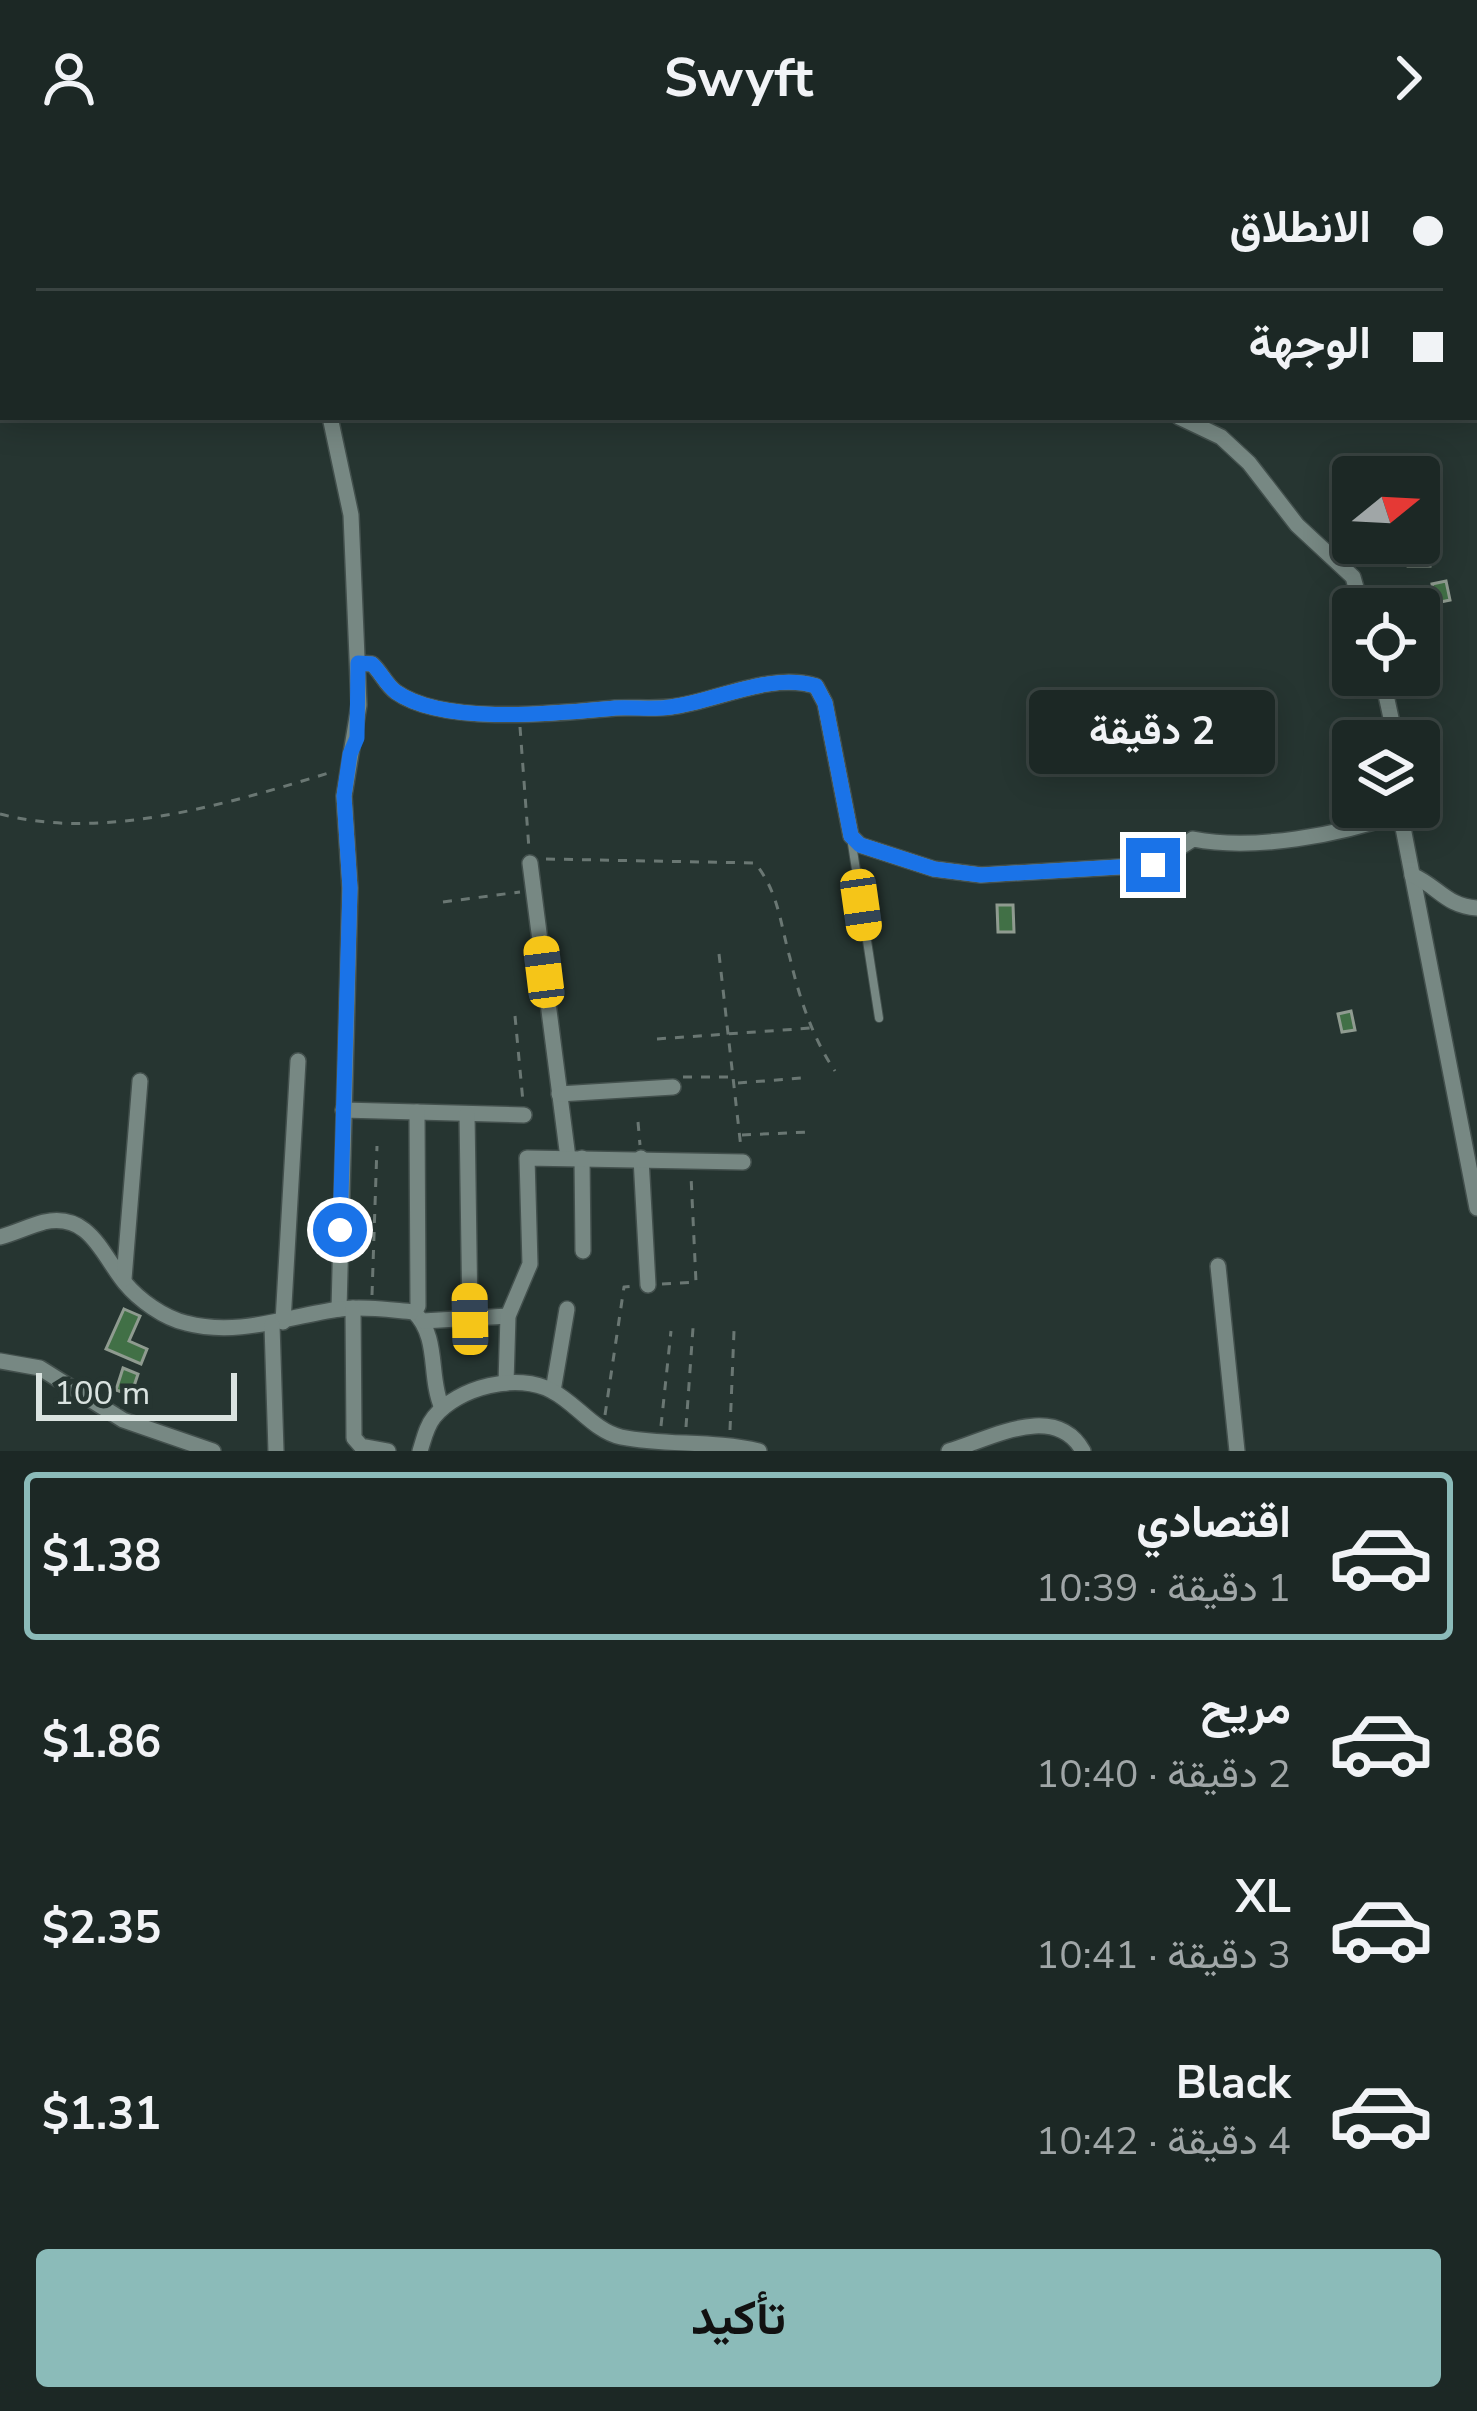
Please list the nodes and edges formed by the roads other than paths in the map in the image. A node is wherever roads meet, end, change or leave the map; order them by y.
1 (331, 420) edge
2 (1185, 420) edge
3 (1356, 588) edge
4 (358, 663) junction
5 (1353, 828) edge
6 (1403, 828) edge
7 (851, 836) junction
8 (530, 856) road end
9 (1412, 875) junction
10 (1477, 908) edge
11 (878, 1018) dead end
12 (298, 1061) dead end
13 (140, 1081) dead end
14 (673, 1087) road end
15 (560, 1094) junction
16 (343, 1110) junction
17 (417, 1112) junction
18 (466, 1114) junction
19 (524, 1115) road end
20 (575, 1158) junction
21 (641, 1158) junction
22 (742, 1162) road end
23 (1477, 1208) edge
24 (0, 1237) edge
25 (584, 1251) dead end
26 (1218, 1266) dead end
27 (124, 1282) junction
28 (648, 1285) road end
29 (346, 1309) junction
30 (567, 1310) dead end
31 (508, 1316) junction
32 (418, 1317) junction
33 (470, 1319) junction
34 (277, 1324) junction
35 (0, 1360) edge
36 (506, 1383) junction
37 (553, 1391) junction
38 (442, 1408) junction
39 (707, 1447) edge
40 (213, 1451) edge
41 (275, 1451) edge
42 (388, 1451) edge
43 (420, 1451) edge
44 (758, 1451) edge
45 (949, 1451) edge
46 (1083, 1451) edge
47 (1237, 1451) edge

1 - 4 street
2 - 3 street
4 - 7 street
4 - 16 street
5 - 7 street
6 - 9 street
7 - 11 lane
8 - 15 street
9 - 10 street
9 - 23 street
12 - 34 street
13 - 27 street
14 - 15 street
15 - 20 street
16 - 17 street
16 - 29 street
17 - 18 street
17 - 32 street
18 - 19 street
18 - 33 street
20 - 21 street
20 - 25 street
20 - 31 street
21 - 22 street
21 - 28 street
24 - 27 street
26 - 47 street
27 - 34 street
29 - 32 street
29 - 34 street
29 - 42 street
30 - 37 street
31 - 33 street
31 - 36 street
32 - 33 street
32 - 38 street
34 - 41 street
35 - 40 street
36 - 37 street
36 - 38 street
37 - 39 street
38 - 43 street
39 - 44 street
45 - 46 street

